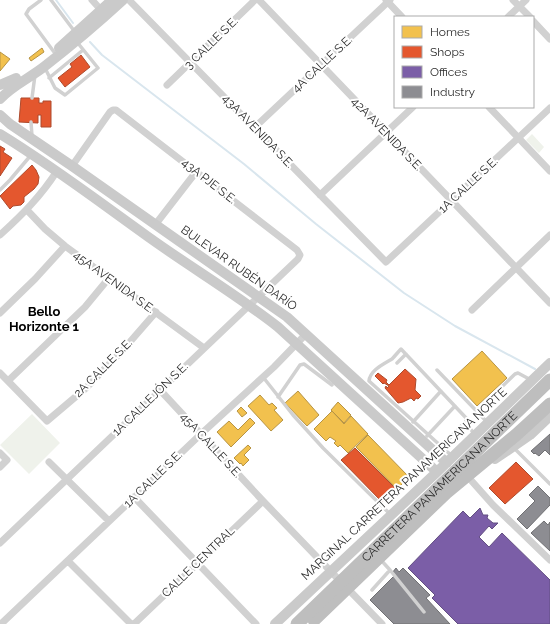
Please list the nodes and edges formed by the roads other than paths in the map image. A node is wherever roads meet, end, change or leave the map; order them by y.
1 (41, 0) edge
2 (51, 0) edge
3 (92, 0) edge
4 (112, 0) edge
5 (123, 0) edge
6 (129, 0) edge
7 (255, 0) edge
8 (259, 0) edge
9 (513, 0) edge
10 (526, 0) edge
11 (388, 1) edge
12 (519, 6) junction
13 (101, 10) junction
14 (401, 16) edge
15 (509, 16) edge
16 (529, 16) edge
17 (534, 22) edge
18 (76, 37) junction
19 (550, 38) edge
20 (83, 50) junction
21 (54, 52) junction
22 (190, 63) junction
23 (321, 65) junction
24 (44, 67) junction
25 (35, 73) junction
26 (49, 78) junction
27 (0, 85) edge
28 (167, 85) dead end
29 (32, 98) dead end
30 (0, 99) edge
31 (412, 108) edge
32 (490, 108) edge
33 (550, 108) edge
34 (0, 115) edge
35 (30, 122) dead end
36 (254, 128) junction
37 (386, 132) junction
38 (0, 134) edge
39 (518, 138) junction
40 (32, 139) junction
41 (32, 154) junction
42 (72, 166) junction
43 (58, 171) junction
44 (550, 171) edge
45 (196, 172) junction
46 (0, 190) edge
47 (320, 195) junction
48 (452, 200) junction
49 (27, 210) junction
50 (155, 225) junction
51 (0, 235) edge
52 (550, 235) edge
53 (65, 246) junction
54 (300, 254) joint
55 (386, 262) joint
56 (516, 267) junction
57 (109, 278) junction
58 (260, 297) junction
59 (550, 303) edge
60 (250, 305) junction
61 (472, 310) dead end
62 (156, 312) junction
63 (0, 313) edge
64 (306, 334) junction
65 (296, 344) junction
66 (204, 348) junction
67 (406, 354) junction
68 (397, 363) dead end
69 (550, 363) edge
70 (437, 370) dead end
71 (0, 373) edge
72 (263, 377) junction
73 (550, 380) edge
74 (8, 381) junction
75 (332, 385) dead end
76 (535, 386) junction
77 (160, 390) junction
78 (441, 391) junction
79 (278, 396) junction
80 (550, 404) edge
81 (455, 406) junction
82 (477, 411) junction
83 (550, 416) edge
84 (468, 420) junction
85 (413, 422) junction
86 (488, 423) junction
87 (201, 434) junction
88 (476, 435) junction
89 (425, 438) junction
90 (441, 447) junction
91 (513, 447) junction
92 (0, 453) edge
93 (450, 460) junction
94 (50, 462) dead end
95 (0, 467) edge
96 (437, 472) junction
97 (469, 478) junction
98 (67, 480) junction
99 (550, 484) edge
100 (446, 493) junction
101 (134, 497) junction
102 (263, 501) junction
103 (391, 515) junction
104 (109, 521) junction
105 (0, 543) edge
106 (379, 559) junction
107 (550, 560) edge
108 (68, 561) junction
109 (198, 563) junction
110 (390, 570) junction
111 (330, 572) junction
112 (344, 586) junction
113 (372, 590) dead end
114 (424, 612) dead end
115 (320, 619) edge
116 (1, 624) edge
117 (131, 624) edge
118 (134, 624) edge
119 (256, 624) edge
120 (275, 624) edge
121 (297, 624) edge
122 (310, 624) edge
123 (382, 624) edge

1 - 21 lane
2 - 18 lane
3 - 13 street
4 - 13 street
5 - 18 street
6 - 22 street, 43A AVENIDA S.E.
7 - 22 street, 3 CALLE S.E.
8 - 23 street, 42A AVENIDA S.E.
9 - 12 street
10 - 12 street
11 - 14 street
11 - 23 street, 4A CALLE S.E.
12 - 15 street
12 - 16 street
13 - 18 street
17 - 19 street
18 - 20 lane
18 - 21 street
18 - 24 street
20 - 26 lane
20 - 26 lane
21 - 27 street
22 - 28 street, 3 CALLE S.E.
22 - 36 street, 43A AVENIDA S.E.
23 - 36 street, 4A CALLE S.E.
23 - 37 street, 42A AVENIDA S.E.
24 - 25 street
24 - 26 lane
25 - 29 lane
25 - 30 street
31 - 37 street
32 - 39 street
33 - 39 street, 1A CALLE S.E.
34 - 40 street, BULEVAR RUBÉN DARÍO
35 - 40 lane
36 - 47 street, 43A AVENIDA S.E.
37 - 47 street
37 - 48 street, 42A AVENIDA S.E.
38 - 41 street, BULEVAR RUBÉN DARÍO
39 - 44 street
39 - 48 street, 1A CALLE S.E.
40 - 42 street, BULEVAR RUBÉN DARÍO
41 - 43 street, BULEVAR RUBÉN DARÍO
41 - 46 lane
42 - 45 street, 43A PJE S.E.
42 - 50 street, BULEVAR RUBÉN DARÍO
43 - 49 street
43 - 60 street, BULEVAR RUBÉN DARÍO
45 - 50 street
45 - 54 street, 43A PJE S.E.
47 - 55 street, 43A AVENIDA S.E.
48 - 55 street, 1A CALLE S.E.
48 - 56 street, 42A AVENIDA S.E.
49 - 51 street
49 - 53 street, 45A AVENIDA S.E.
50 - 58 street, BULEVAR RUBÉN DARÍO
52 - 56 street
53 - 57 street, 45A AVENIDA S.E.
53 - 63 street
54 - 58 street, 1A CALLEJÓN S.E.
56 - 59 street, 42A AVENIDA S.E.
56 - 61 street
57 - 62 street, 45A AVENIDA S.E.
57 - 74 street
58 - 60 street, 1A CALLEJÓN S.E.
58 - 64 street, BULEVAR RUBÉN DARÍO
60 - 65 street, BULEVAR RUBÉN DARÍO
60 - 66 street, 1A CALLEJÓN S.E.
62 - 66 street, 45A AVENIDA S.E.
62 - 74 street, 2A CALLE S.E.
64 - 65 street, 1A CALLE S.E.
64 - 89 street, BULEVAR RUBÉN DARÍO
65 - 72 street, 1A CALLE S.E.
65 - 96 street, BULEVAR RUBÉN DARÍO
66 - 77 street, 1A CALLEJÓN S.E.
67 - 68 lane
67 - 78 lane
67 - 85 lane
69 - 76 street, MARGINAL CARRETERA PANAMERICANA NORTE
70 - 82 lane
71 - 74 street
72 - 79 lane
72 - 87 street, 1A CALLE S.E.
73 - 76 highway, CARRETERA PANAMERICANA NORTE
75 - 79 lane
76 - 82 lane
76 - 86 street, MARGINAL CARRETERA PANAMERICANA NORTE
76 - 112 highway, CARRETERA PANAMERICANA NORTE
77 - 87 street, 45A CALLE S.E.
77 - 98 street, 1A CALLEJÓN S.E.
78 - 81 lane
78 - 85 lane
79 - 103 lane
80 - 100 highway, CARRETERA PANAMERICANA NORTE
81 - 84 lane
81 - 89 lane
82 - 86 lane
83 - 91 street
84 - 88 lane
84 - 90 lane
85 - 89 lane
86 - 88 street, MARGINAL CARRETERA PANAMERICANA NORTE
87 - 101 street, 1A CALLE S.E.
87 - 102 street, 45A CALLE S.E.
88 - 93 street, MARGINAL CARRETERA PANAMERICANA NORTE
89 - 90 lane
89 - 93 street, BULEVAR RUBÉN DARÍO
90 - 93 lane
91 - 97 street
91 - 99 lane
92 - 95 street
93 - 96 street, MARGINAL CARRETERA PANAMERICANA NORTE
94 - 98 street
96 - 103 street, MARGINAL CARRETERA PANAMERICANA NORTE
97 - 100 street
97 - 107 street
98 - 104 street
98 - 105 street, 1A CALLEJÓN S.E.
100 - 106 highway, CARRETERA PANAMERICANA NORTE
101 - 104 street, 1A CALLE S.E.
101 - 109 street
102 - 109 street, CALLE CENTRAL
102 - 111 street, 45A CALLE S.E.
103 - 111 street, MARGINAL CARRETERA PANAMERICANA NORTE
104 - 108 street, 1A CALLE S.E.
106 - 110 lane
106 - 112 highway, CARRETERA PANAMERICANA NORTE
108 - 116 street, 1A CALLE S.E.
108 - 117 street
109 - 118 street, CALLE CENTRAL
109 - 119 street
110 - 113 lane
110 - 114 lane
111 - 112 street
111 - 120 street, MARGINAL CARRETERA PANAMERICANA NORTE
112 - 115 highway
112 - 121 highway
112 - 123 street
115 - 122 highway

